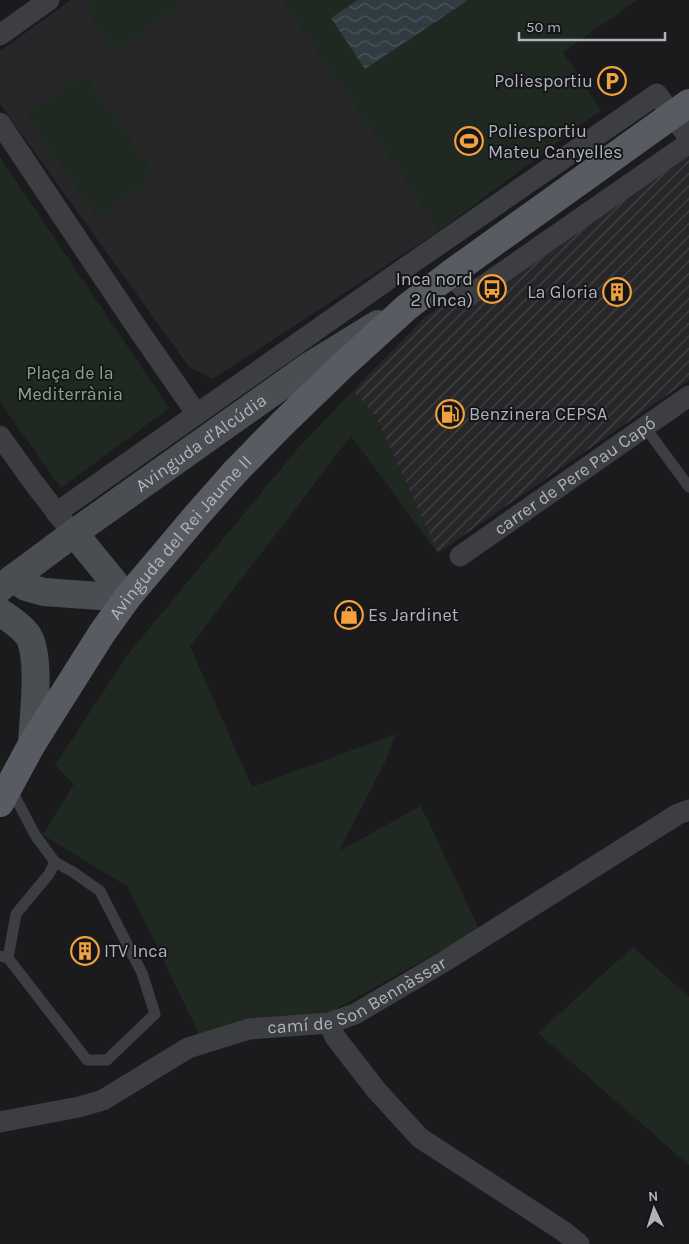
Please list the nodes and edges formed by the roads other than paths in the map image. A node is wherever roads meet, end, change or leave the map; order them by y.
1 (49, 0) edge
2 (0, 35) edge
3 (680, 109) edge
4 (0, 124) edge
5 (689, 138) edge
6 (689, 143) edge
7 (450, 274) junction
8 (407, 307) junction
9 (689, 396) edge
10 (196, 413) junction
11 (645, 427) junction
12 (0, 436) edge
13 (689, 487) edge
14 (56, 513) junction
15 (74, 533) junction
16 (460, 556) dead end
17 (7, 583) edge
18 (127, 598) junction
19 (0, 612) edge
20 (32, 744) junction
21 (5, 794) edge
22 (689, 810) edge
23 (55, 862) junction
24 (4, 957) edge
25 (329, 1023) junction
26 (0, 1122) edge
27 (579, 1244) edge

1 - 2 street
3 - 5 street
3 - 7 main road, Avinguda del Rei Jaume II
3 - 10 street
4 - 10 street
6 - 7 street
7 - 8 main road, Avinguda del Rei Jaume II
8 - 15 street, Avinguda d'Alcúdia
8 - 18 main road, Avinguda del Rei Jaume II
9 - 11 street, carrer de Pere Pau Capó
10 - 14 street
11 - 13 lane
11 - 16 street, carrer de Pere Pau Capó
12 - 14 street
14 - 15 street
15 - 17 street, Avinguda d'Alcúdia
15 - 18 street
17 - 18 street
18 - 20 main road, Avinguda del Rei Jaume II
19 - 20 street
20 - 21 main road, Avinguda del Rei Jaume II
21 - 23 lane
22 - 25 street, camí de Son Bennàssar
23 - 24 lane
23 - 24 lane
25 - 26 street, camí de Son Bennàssar
25 - 27 street

